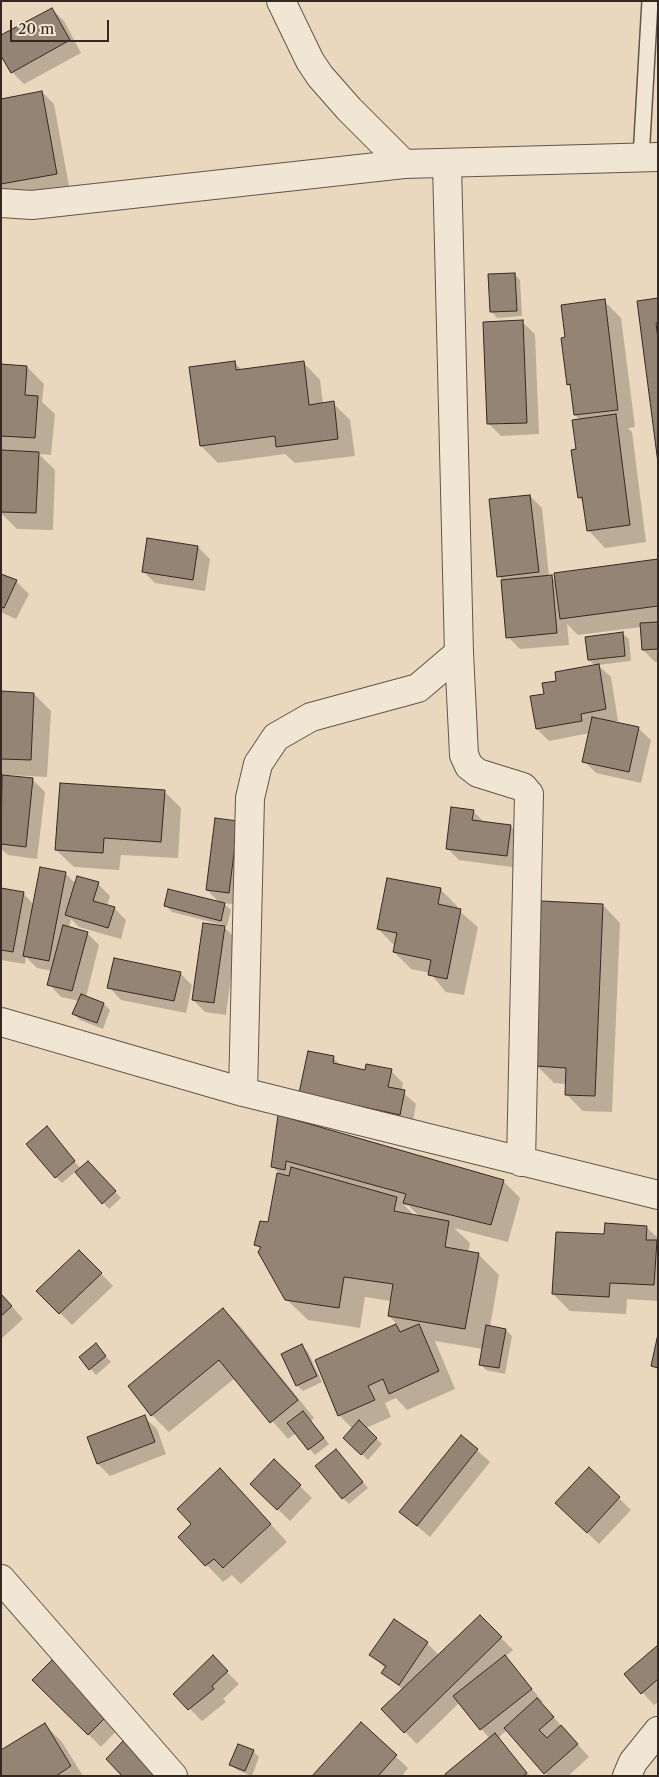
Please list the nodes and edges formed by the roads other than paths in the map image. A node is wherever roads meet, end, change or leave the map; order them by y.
1 (281, 1) edge
2 (650, 1) edge
3 (649, 158) edge
4 (404, 164) junction
5 (447, 164) junction
6 (1, 203) edge
7 (459, 653) junction
8 (2, 1023) edge
9 (243, 1092) junction
10 (521, 1162) junction
11 (658, 1195) edge
12 (1, 1579) edge
13 (658, 1731) edge
14 (173, 1776) edge
15 (627, 1776) edge

1 - 4 street
2 - 3 lane
3 - 5 street
4 - 5 street
4 - 6 street
5 - 7 street
7 - 9 street
7 - 10 street
8 - 9 street
9 - 10 street
10 - 11 street
12 - 14 street
13 - 15 street

